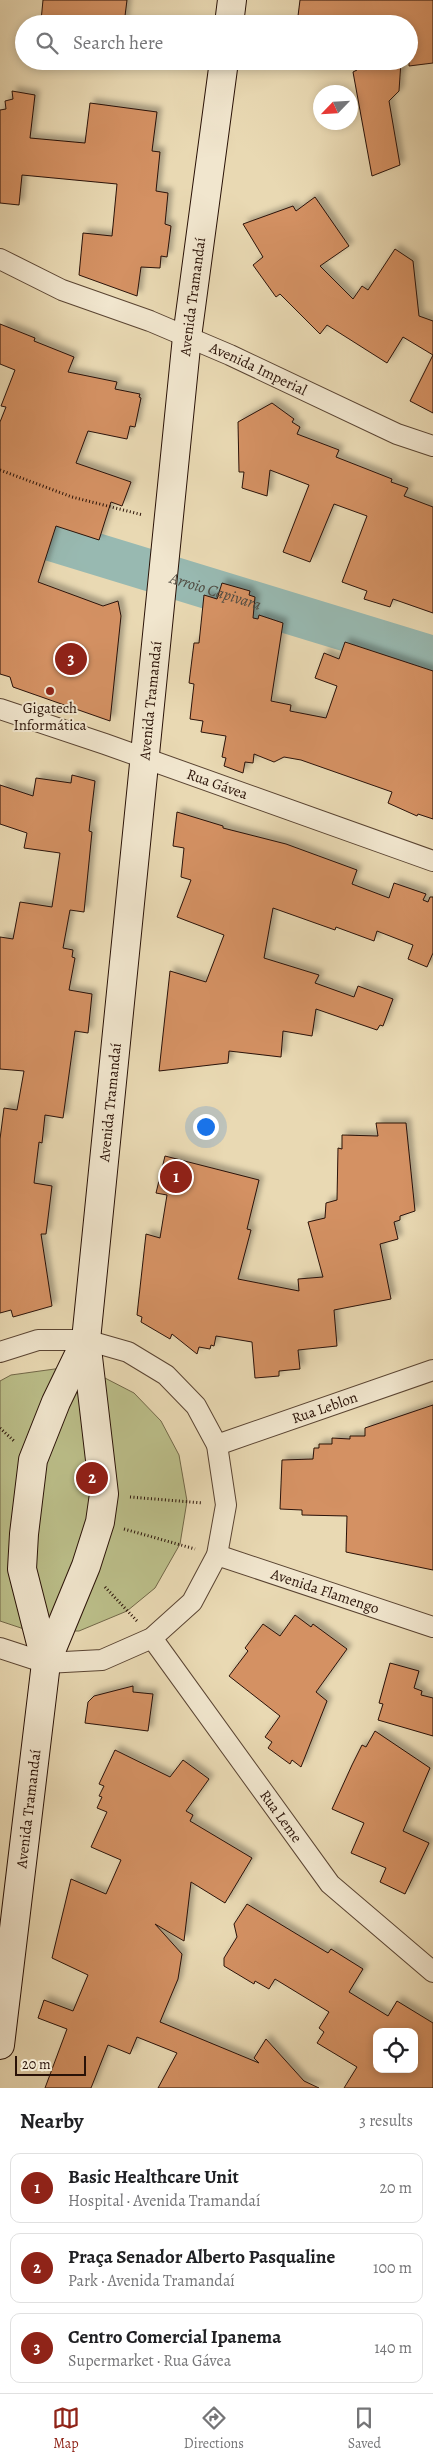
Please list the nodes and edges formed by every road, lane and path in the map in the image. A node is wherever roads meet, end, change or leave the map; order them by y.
1 (232, 0) edge
2 (230, 15) edge
3 (223, 70) edge
4 (0, 259) edge
5 (187, 337) junction
6 (433, 446) edge
7 (0, 470) edge
8 (168, 522) junction
9 (0, 709) edge
10 (144, 758) junction
11 (433, 861) edge
12 (86, 1340) junction
13 (0, 1352) edge
14 (433, 1370) edge
15 (56, 1402) junction
16 (96, 1415) junction
17 (217, 1446) junction
18 (104, 1494) junction
19 (226, 1505) junction
20 (100, 1522) junction
21 (217, 1555) junction
22 (86, 1566) junction
23 (26, 1587) junction
24 (75, 1593) junction
25 (433, 1628) edge
26 (152, 1638) junction
27 (0, 1648) edge
28 (46, 1663) junction
29 (433, 1972) edge
30 (0, 2045) edge

1 - 2 main road
3 - 5 main road, Avenida Tramandaí
4 - 5 street, Avenida Imperial
5 - 6 street, Avenida Imperial
5 - 8 main road, Avenida Tramandaí
7 - 8 path
8 - 10 main road, Avenida Tramandaí
9 - 10 street, Rua Gávea
10 - 11 street, Rua Gávea
10 - 12 main road, Avenida Tramandaí
12 - 13 street
12 - 15 main road, Avenida Tramandaí
12 - 16 main road, Avenida Tramandaí
12 - 17 street
14 - 17 street, Rua Leblon
15 - 16 main road
15 - 23 main road, Avenida Tramandaí
16 - 18 main road, Avenida Tramandaí
17 - 19 street
18 - 19 path
18 - 20 main road, Avenida Tramandaí
19 - 21 street
20 - 21 path
20 - 22 main road, Avenida Tramandaí
21 - 25 street, Avenida Flamengo
21 - 26 street
22 - 24 main road, Avenida Tramandaí
22 - 26 path
23 - 24 main road
23 - 28 main road, Avenida Tramandaí
24 - 28 main road, Avenida Tramandaí
26 - 28 street
26 - 29 street, Rua Leme
27 - 28 street
28 - 30 main road, Avenida Tramandaí

